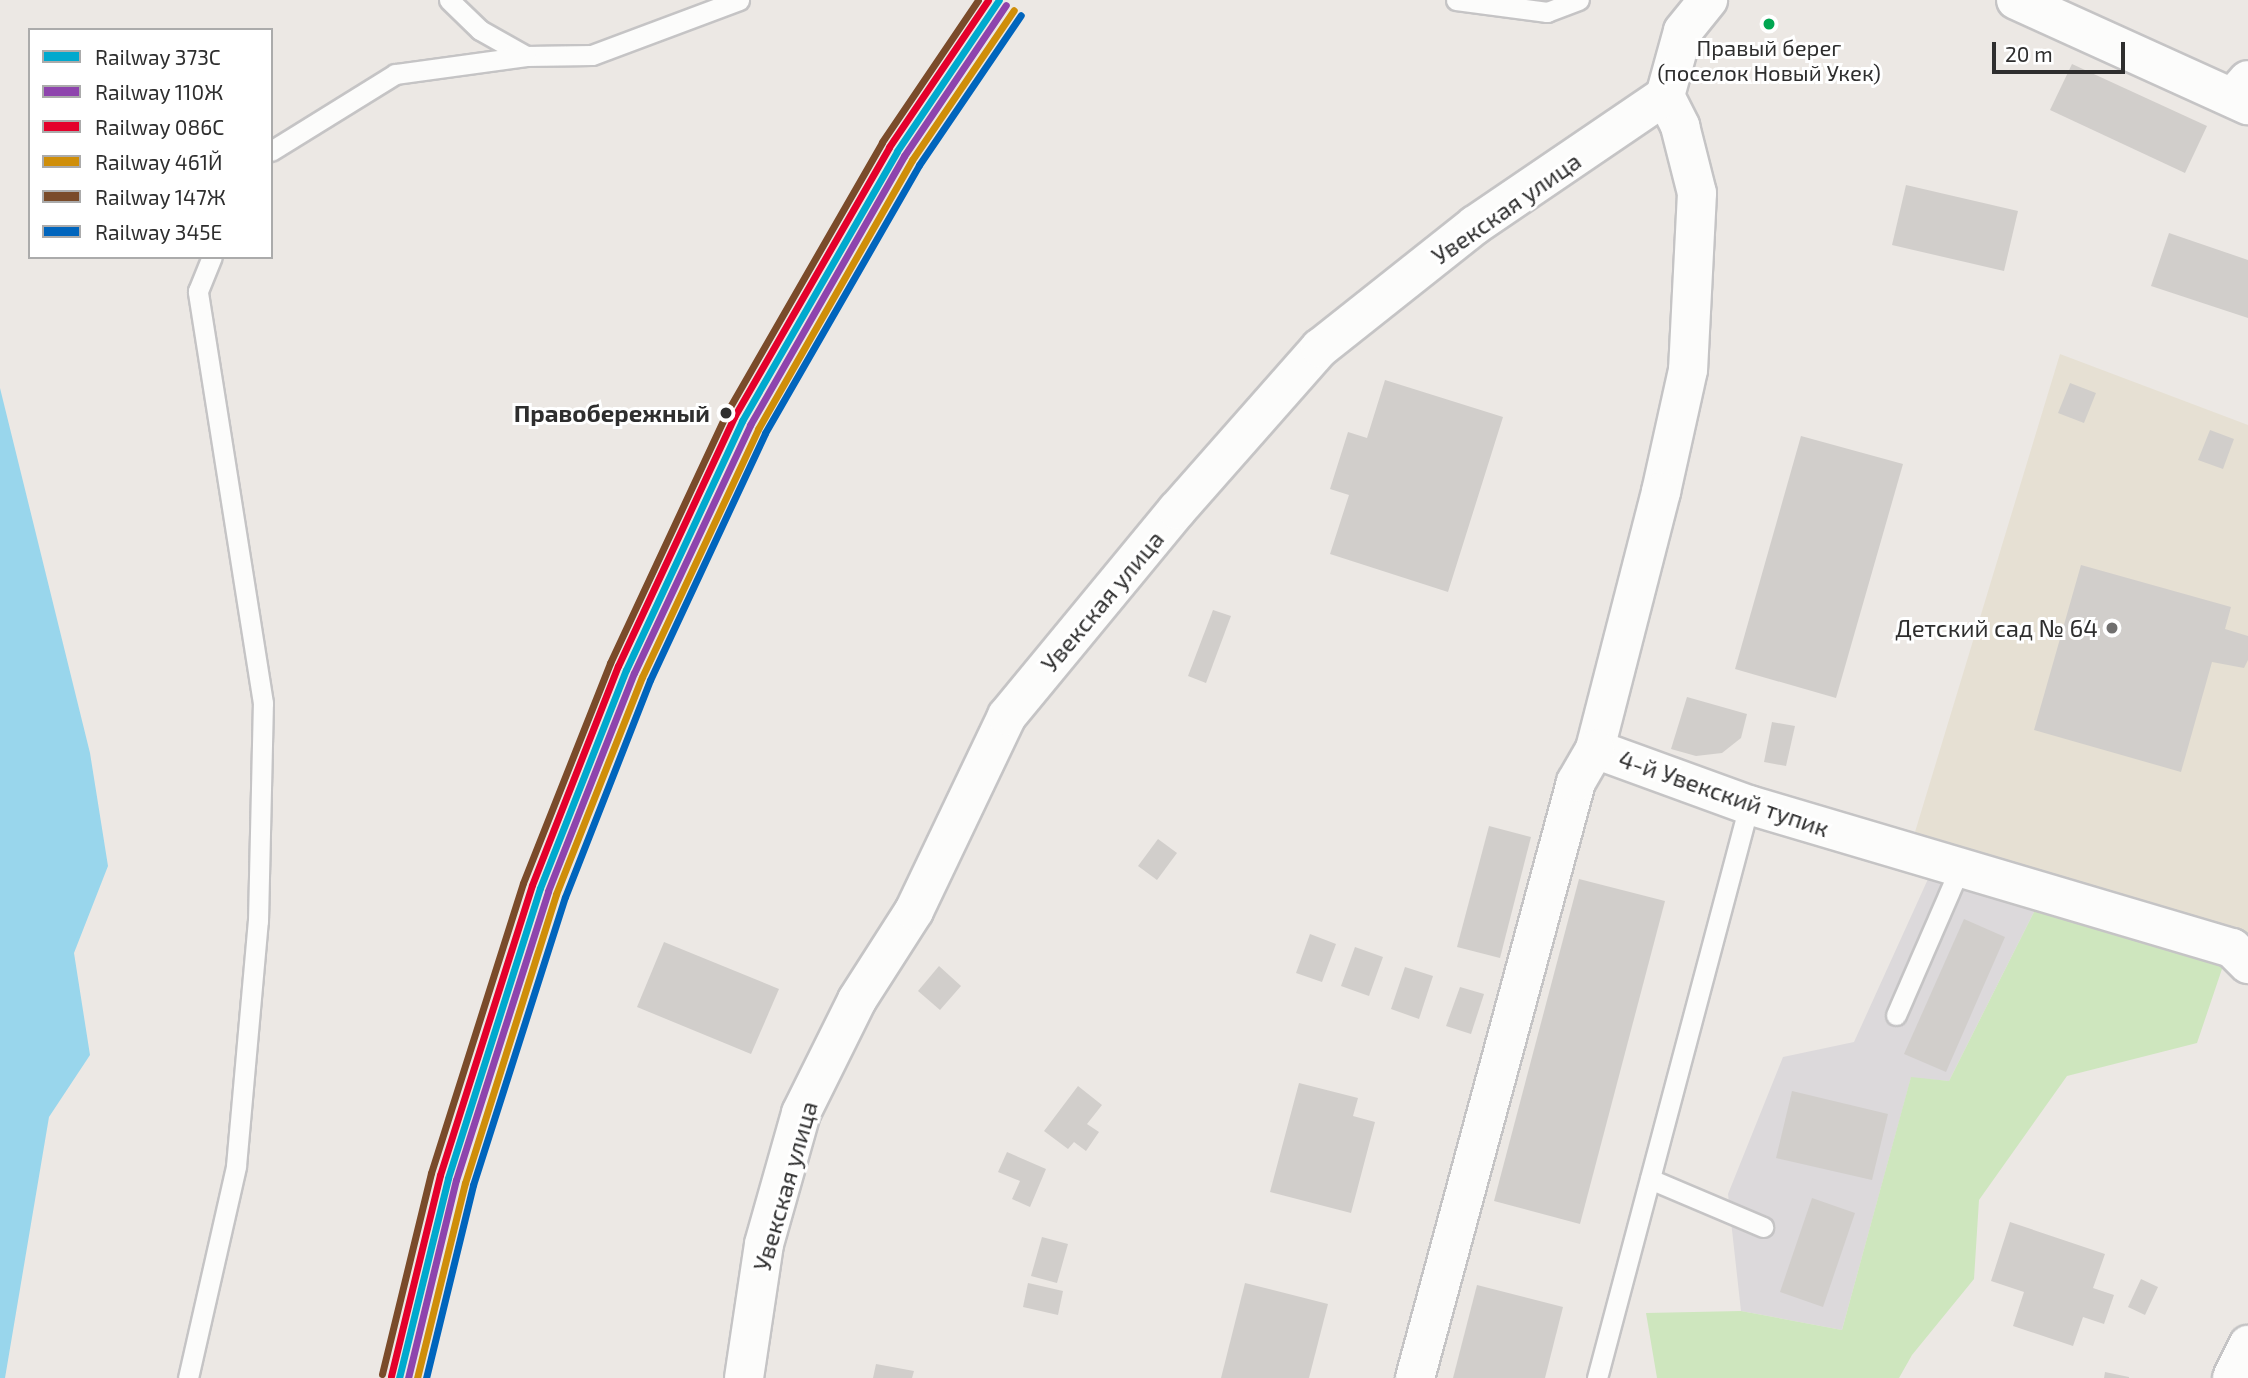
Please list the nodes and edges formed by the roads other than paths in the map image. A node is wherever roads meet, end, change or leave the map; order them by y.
1 (449, 0) edge
2 (738, 0) edge
3 (1456, 0) edge
4 (1579, 0) edge
5 (1708, 0) edge
6 (2016, 0) edge
7 (526, 56) junction
8 (2243, 93) edge
9 (1665, 96) junction
10 (273, 150) edge
11 (211, 259) edge
12 (1595, 750) junction
13 (1749, 805) junction
14 (1960, 867) junction
15 (2248, 964) edge
16 (1896, 1015) dead end
17 (1650, 1179) junction
18 (1763, 1227) dead end
19 (2248, 1345) edge
20 (187, 1378) edge
21 (744, 1378) edge
22 (1415, 1378) edge
23 (1597, 1378) edge
24 (2232, 1378) edge

1 - 7 lane
2 - 7 lane
3 - 4 lane
5 - 9 street
6 - 8 street
7 - 10 lane
9 - 12 street, 4-й Увекский тупик
9 - 21 street, Увекская улица
11 - 20 lane
12 - 13 street, 4-й Увекский тупик
12 - 22 street
13 - 14 street, 4-й Увекский тупик
13 - 17 lane
14 - 15 street, 4-й Увекский тупик
14 - 16 lane
17 - 18 lane
17 - 23 lane
19 - 24 street

